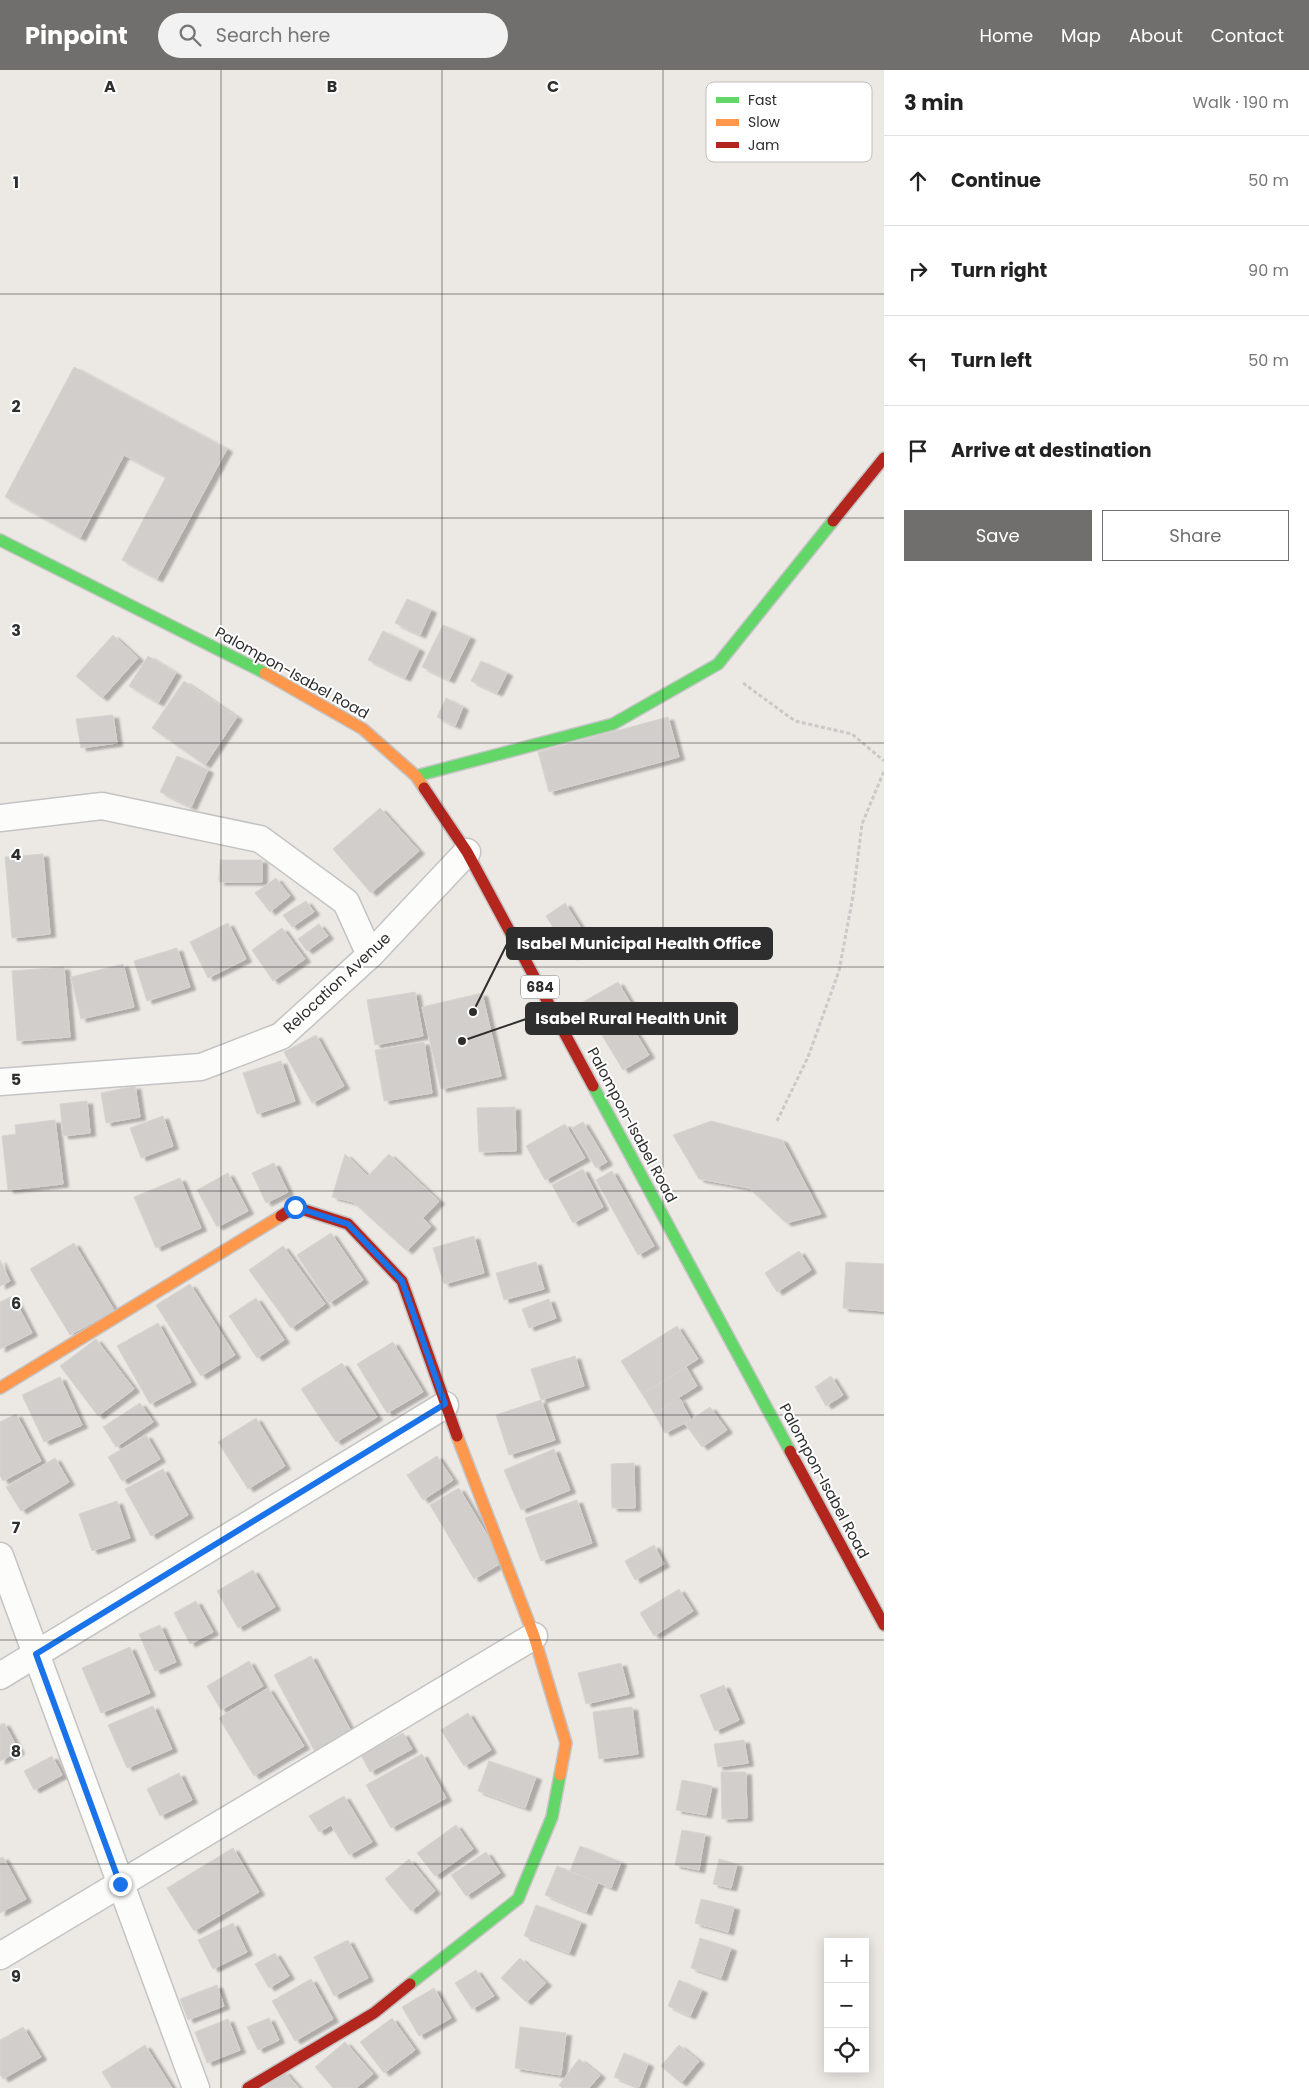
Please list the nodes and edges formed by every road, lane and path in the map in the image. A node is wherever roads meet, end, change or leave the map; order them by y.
1 (884, 458) edge
2 (0, 540) edge
3 (718, 664) junction
4 (884, 761) edge
5 (884, 771) edge
6 (416, 776) junction
7 (0, 818) edge
8 (467, 852) junction
9 (370, 955) junction
10 (0, 1082) edge
11 (777, 1121) dead end
12 (0, 1388) edge
13 (445, 1404) junction
14 (0, 1556) edge
15 (884, 1625) edge
16 (534, 1636) junction
17 (36, 1654) junction
18 (0, 1676) edge
19 (120, 1884) junction
20 (0, 1956) edge
21 (196, 2088) edge
22 (248, 2088) edge

1 - 3 main road
2 - 6 main road, Palompon-Isabel Road / 684
3 - 4 path
3 - 6 main road
5 - 11 path
6 - 8 main road, Palompon-Isabel Road / 684
7 - 9 street
8 - 9 street, Relocation Avenue
8 - 15 main road, Palompon-Isabel Road / 684
9 - 10 street, Relocation Avenue
12 - 13 main road
13 - 16 main road
13 - 17 street
14 - 17 street
16 - 19 street
16 - 22 main road
17 - 18 street
17 - 19 street
19 - 20 street
19 - 21 street

